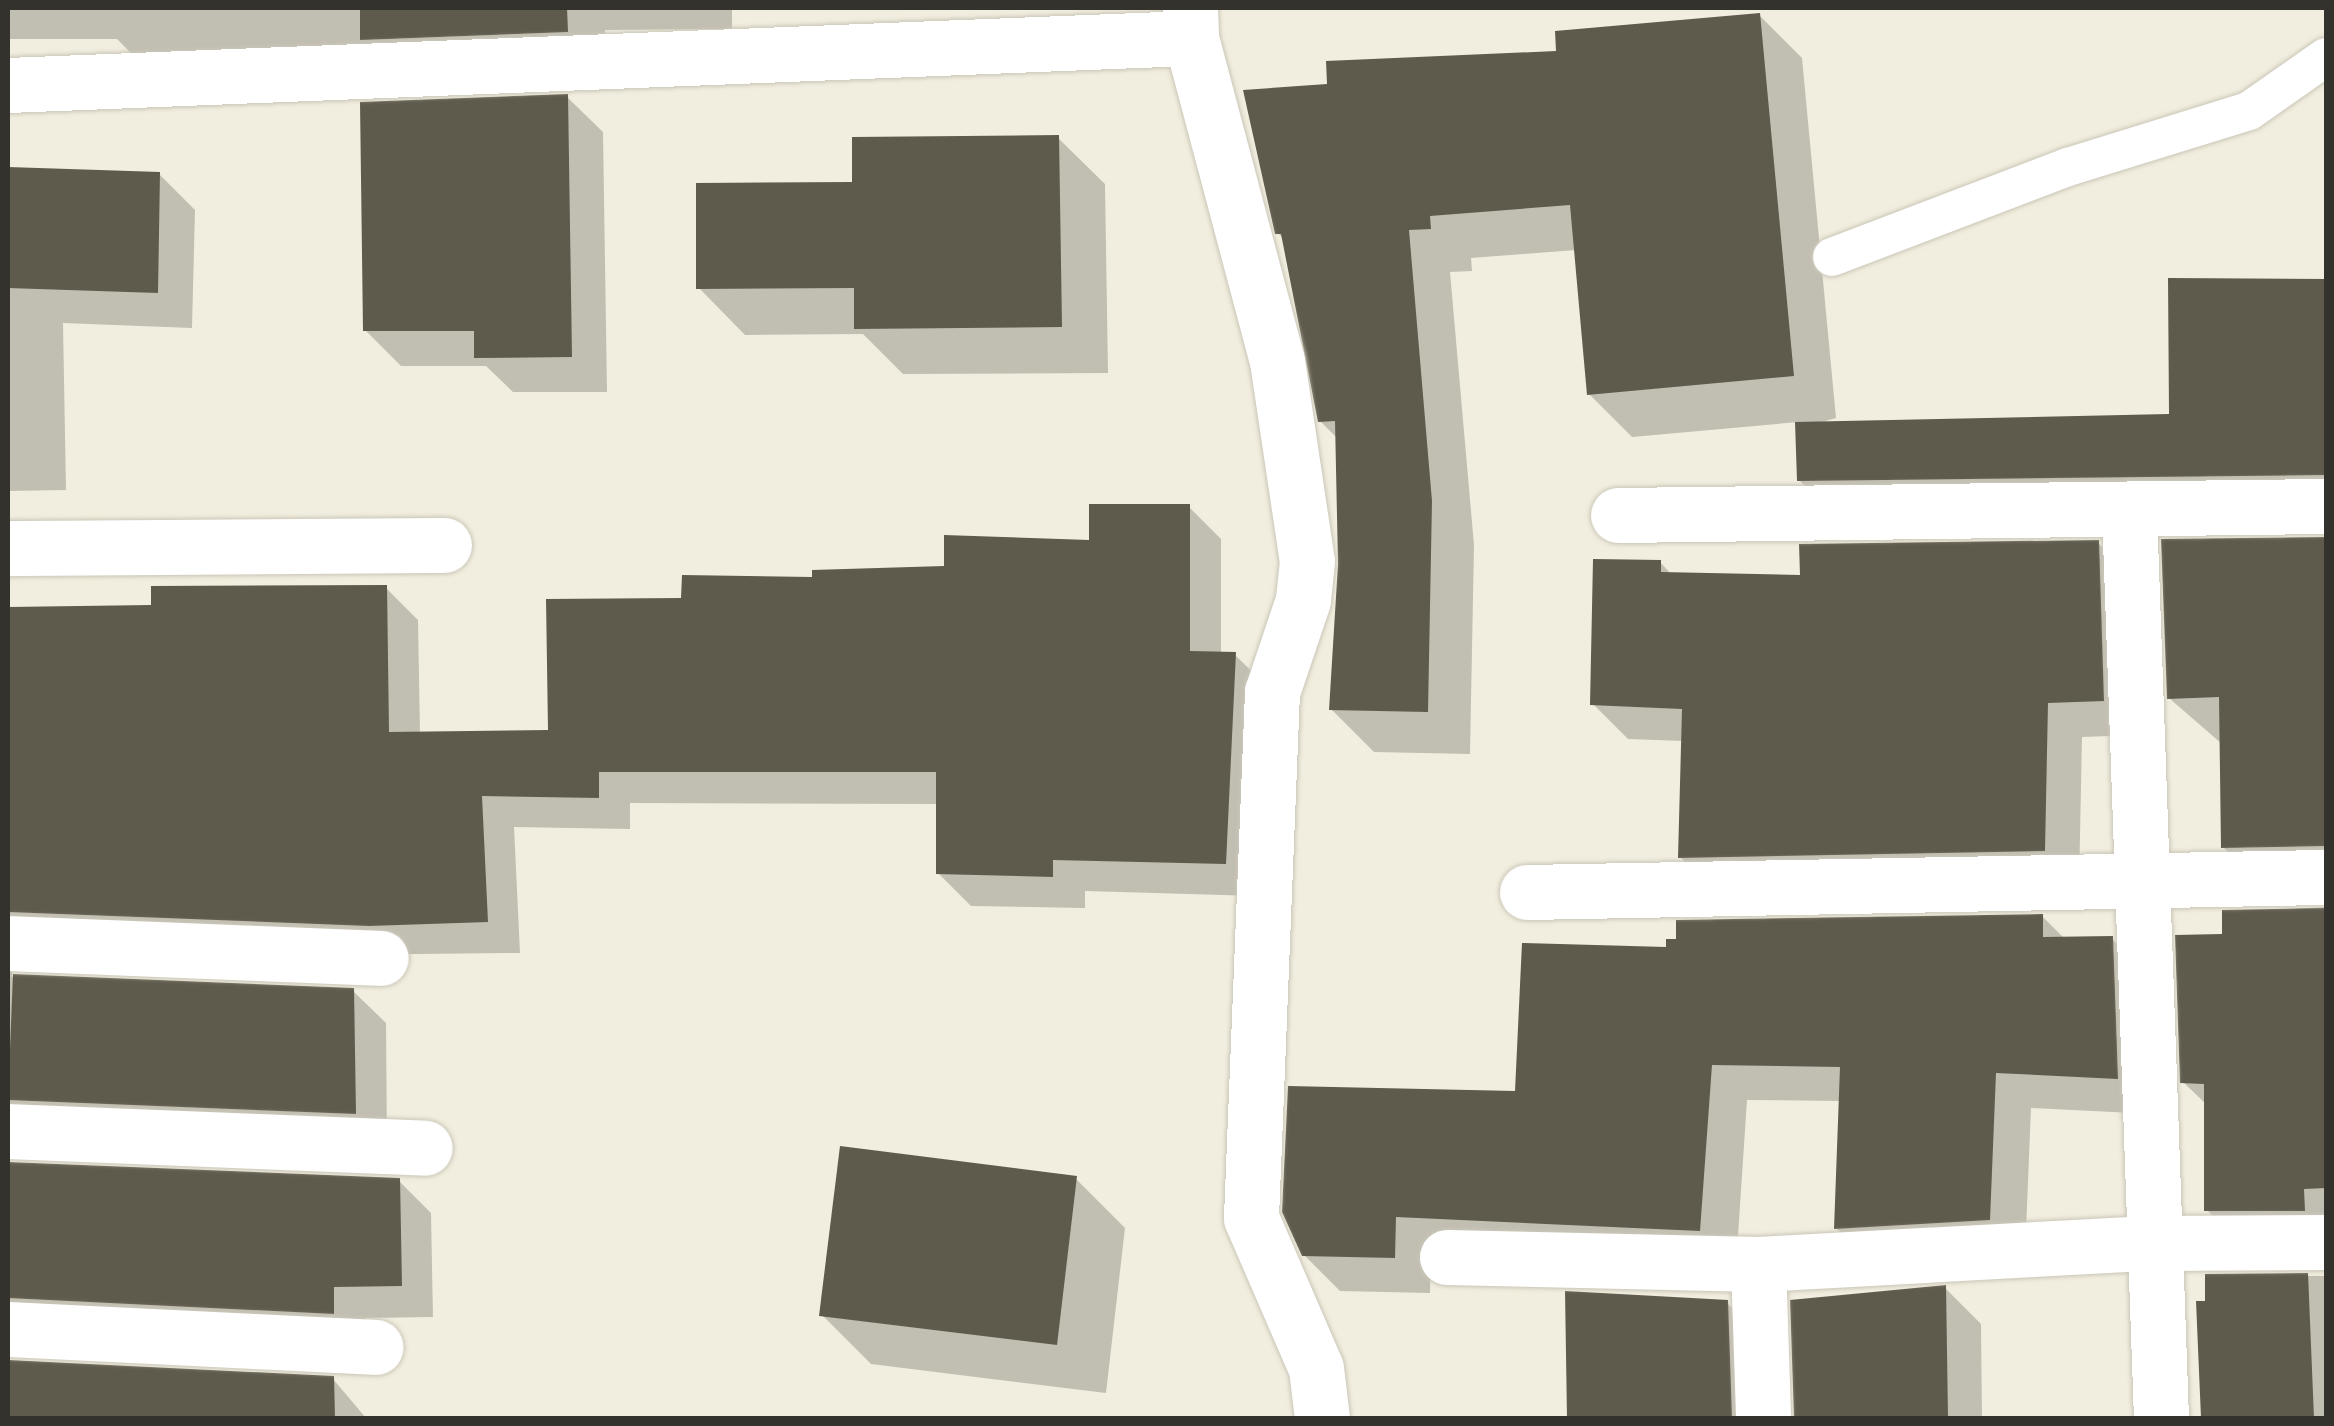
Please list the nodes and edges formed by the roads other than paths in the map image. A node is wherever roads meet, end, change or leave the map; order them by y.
1 (1191, 23) edge
2 (2326, 57) edge
3 (8, 85) edge
4 (1832, 257) dead end
5 (2326, 506) edge
6 (2129, 511) junction
7 (1618, 515) dead end
8 (444, 545) dead end
9 (8, 548) edge
10 (2138, 877) junction
11 (2326, 877) edge
12 (1527, 892) dead end
13 (8, 943) edge
14 (382, 958) dead end
15 (8, 1131) edge
16 (425, 1148) dead end
17 (2326, 1242) edge
18 (2152, 1243) junction
19 (1447, 1257) dead end
20 (1758, 1264) junction
21 (8, 1329) edge
22 (376, 1347) dead end
23 (1322, 1418) edge
24 (1763, 1418) edge
25 (2161, 1418) edge

1 - 3 street
1 - 23 street
2 - 4 lane
5 - 6 street
6 - 7 street
6 - 10 street
8 - 9 street
10 - 11 street
10 - 12 street
10 - 18 street
13 - 14 street
15 - 16 street
17 - 18 street
18 - 20 street
18 - 25 street
19 - 20 street
20 - 24 street
21 - 22 street

